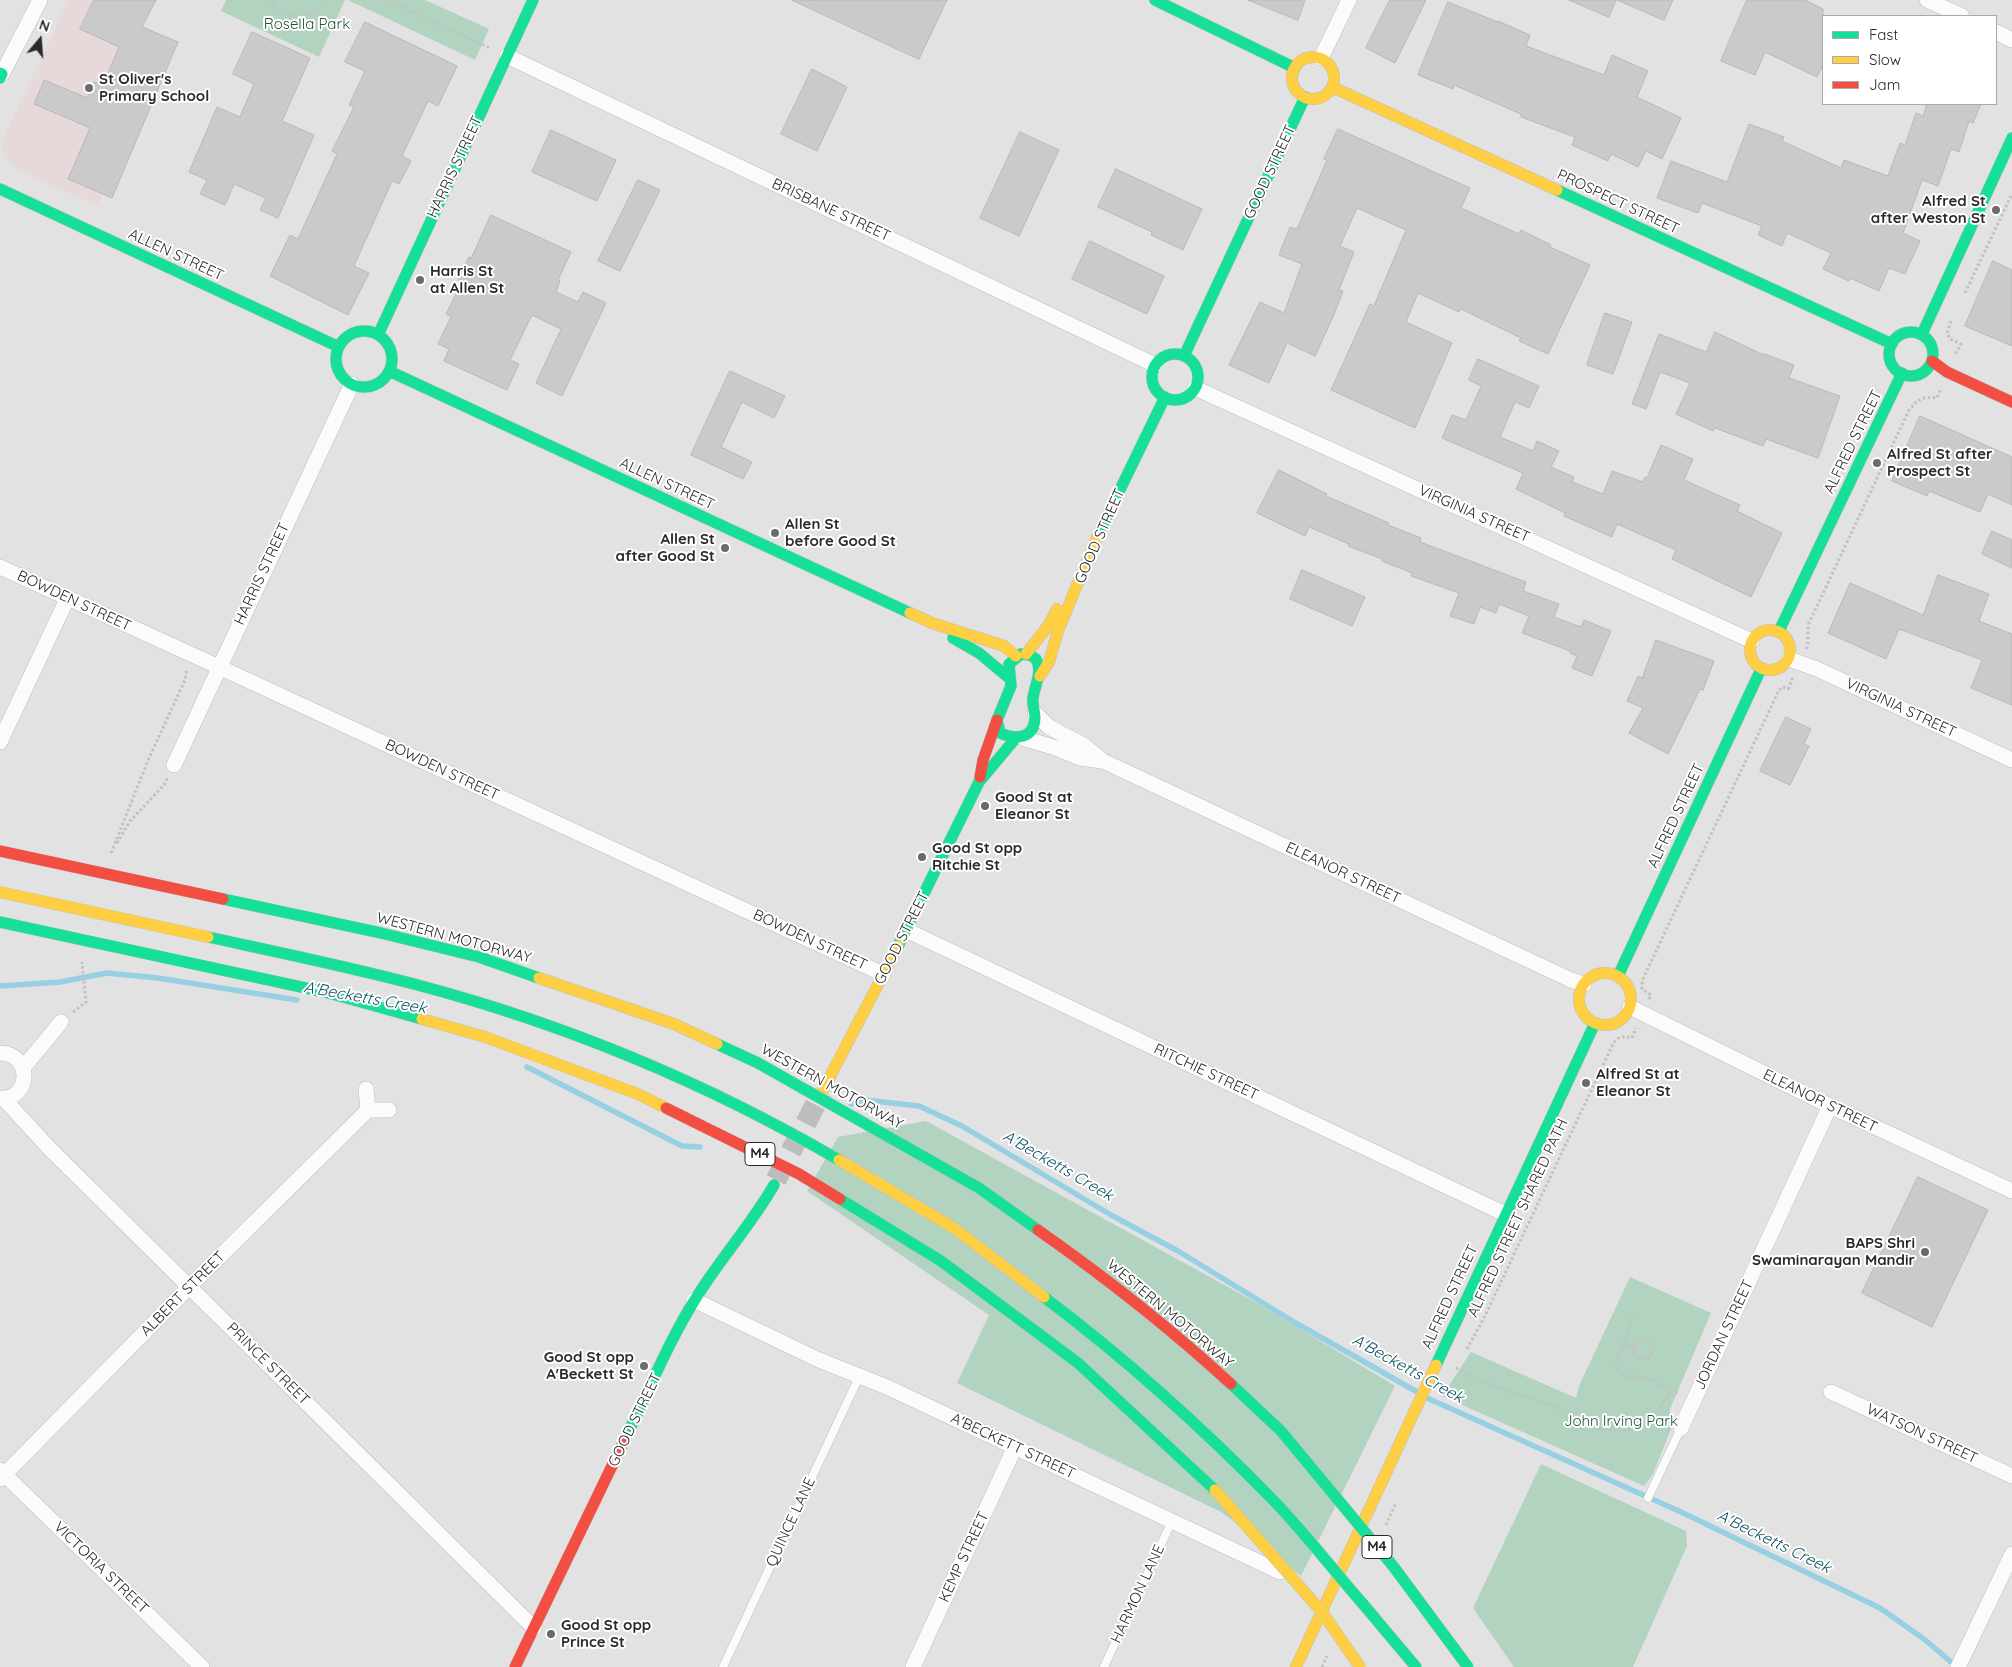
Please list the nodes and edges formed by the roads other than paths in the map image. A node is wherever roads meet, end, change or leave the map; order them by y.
1 (40, 0) edge
2 (533, 0) edge
3 (1155, 0) edge
4 (1349, 0) edge
5 (1927, 0) edge
6 (1960, 15) edge
7 (1997, 32) edge
8 (2012, 40) edge
9 (507, 56) junction
10 (1321, 58) junction
11 (1295, 68) junction
12 (1, 75) edge
13 (1332, 87) junction
14 (1305, 97) junction
15 (2012, 138) edge
16 (0, 189) edge
17 (1922, 334) junction
18 (378, 335) junction
19 (1892, 344) junction
20 (339, 347) junction
21 (1184, 356) junction
22 (1932, 361) junction
23 (1155, 365) junction
24 (389, 371) junction
25 (1902, 374) junction
26 (352, 384) junction
27 (1195, 388) junction
28 (1165, 397) junction
29 (2012, 402) edge
30 (1087, 558) junction
31 (0, 568) edge
32 (67, 599) junction
33 (932, 623) junction
34 (1779, 631) junction
35 (1752, 640) junction
36 (1021, 655) junction
37 (1789, 659) junction
38 (219, 667) junction
39 (1762, 669) junction
40 (1040, 676) junction
41 (1009, 678) junction
42 (1035, 714) junction
43 (997, 720) junction
44 (1019, 738) junction
45 (0, 742) edge
46 (2012, 760) edge
47 (1103, 761) junction
48 (174, 765) road end
49 (979, 782) junction
50 (0, 851) edge
51 (0, 892) edge
52 (0, 922) edge
53 (906, 930) junction
54 (883, 974) junction
55 (1618, 976) junction
56 (1584, 984) junction
57 (1630, 1007) junction
58 (61, 1022) dead end
59 (1595, 1023) junction
60 (0, 1053) edge
61 (23, 1068) junction
62 (366, 1089) dead end
63 (822, 1092) tunnel mouth
64 (2, 1099) edge
65 (1830, 1106) junction
66 (368, 1110) junction
67 (390, 1110) dead end
68 (774, 1185) tunnel mouth
69 (2012, 1191) edge
70 (1505, 1214) junction
71 (190, 1286) junction
72 (694, 1300) junction
73 (859, 1377) junction
74 (1831, 1392) dead end
75 (1681, 1428) joint
76 (1281, 1431) junction
77 (1015, 1447) junction
78 (2, 1474) edge
79 (2012, 1476) edge
80 (1648, 1498) dead end
81 (1172, 1521) junction
82 (2012, 1554) edge
83 (1330, 1596) junction
84 (1363, 1604) junction
85 (1450, 1624) dead end
86 (534, 1628) junction
87 (1961, 1661) edge
88 (202, 1667) edge
89 (515, 1667) edge
90 (723, 1667) edge
91 (913, 1667) edge
92 (1104, 1667) edge
93 (1296, 1667) edge
94 (1360, 1667) edge
95 (1406, 1667) edge
96 (1416, 1667) edge
97 (1468, 1667) edge

1 - 12 street
2 - 9 main road, HARRIS STREET
3 - 11 main road
4 - 10 street
5 - 6 street
7 - 8 street
9 - 18 main road, HARRIS STREET
9 - 23 street, BRISBANE STREET
10 - 11 main road
10 - 13 main road
11 - 14 main road
13 - 14 main road
13 - 19 main road, PROSPECT STREET
14 - 21 main road, GOOD STREET
15 - 17 main road
16 - 20 main road, ALLEN STREET
17 - 19 main road
17 - 22 main road
18 - 20 main road
18 - 24 main road
19 - 25 main road
20 - 26 main road
21 - 23 main road
21 - 27 main road
22 - 25 main road
22 - 29 main road
23 - 28 main road
24 - 26 main road
24 - 33 main road, ALLEN STREET
25 - 34 main road, ALFRED STREET
26 - 38 street, HARRIS STREET
27 - 28 main road
27 - 35 street, VIRGINIA STREET
28 - 30 main road, GOOD STREET
30 - 36 main road
30 - 40 main road, GOOD STREET
31 - 32 street, BOWDEN STREET
32 - 38 street, BOWDEN STREET
32 - 45 street
33 - 36 main road, ALLEN STREET
33 - 41 main road, ALLEN STREET
34 - 35 main road
34 - 37 main road
35 - 39 main road
36 - 40 main road
36 - 41 main road, GOOD STREET
37 - 39 main road
37 - 46 street, VIRGINIA STREET
38 - 48 street, HARRIS STREET
38 - 54 street, BOWDEN STREET
39 - 55 main road, ALFRED STREET
40 - 42 main road, GOOD STREET
41 - 43 main road, GOOD STREET
42 - 44 main road, GOOD STREET
42 - 47 street, ELEANOR STREET
43 - 44 main road
43 - 49 main road, GOOD STREET
44 - 47 street, ELEANOR STREET
44 - 49 main road, GOOD STREET
47 - 56 street, ELEANOR STREET
49 - 53 main road, GOOD STREET
50 - 76 main road, WESTERN MOTORWAY / M4, bridge
51 - 84 main road, M4, bridge
52 - 94 main road, M4, bridge
53 - 54 main road, GOOD STREET
53 - 70 street, RITCHIE STREET
54 - 63 main road, GOOD STREET
55 - 56 main road
55 - 57 main road
56 - 59 main road
57 - 59 main road
57 - 65 street, ELEANOR STREET
58 - 61 street
59 - 70 main road, ALFRED STREET
60 - 61 street
61 - 64 street, PRINCE STREET
62 - 66 street
64 - 71 street, PRINCE STREET
65 - 69 street, ELEANOR STREET
65 - 75 street, JORDAN STREET
66 - 67 street
66 - 71 street, ALBERT STREET
68 - 72 main road, GOOD STREET
70 - 83 main road, ALFRED STREET
71 - 78 street, ALBERT STREET
71 - 86 street, PRINCE STREET
72 - 73 street, A'BECKETT STREET
72 - 86 main road, GOOD STREET
73 - 77 street, A'BECKETT STREET
73 - 90 lane, QUINCE LANE
74 - 79 street, WATSON STREET
75 - 80 lane
76 - 85 main road, bridge
76 - 97 main road, WESTERN MOTORWAY / M4, bridge
77 - 81 street, A'BECKETT STREET
77 - 91 street, KEMP STREET
78 - 88 street, VICTORIA STREET
81 - 83 street, A'BECKETT STREET
81 - 92 lane, HARMON LANE
82 - 87 street
83 - 93 main road, ALFRED STREET
84 - 95 main road
84 - 96 main road, M4
86 - 89 main road, GOOD STREET

